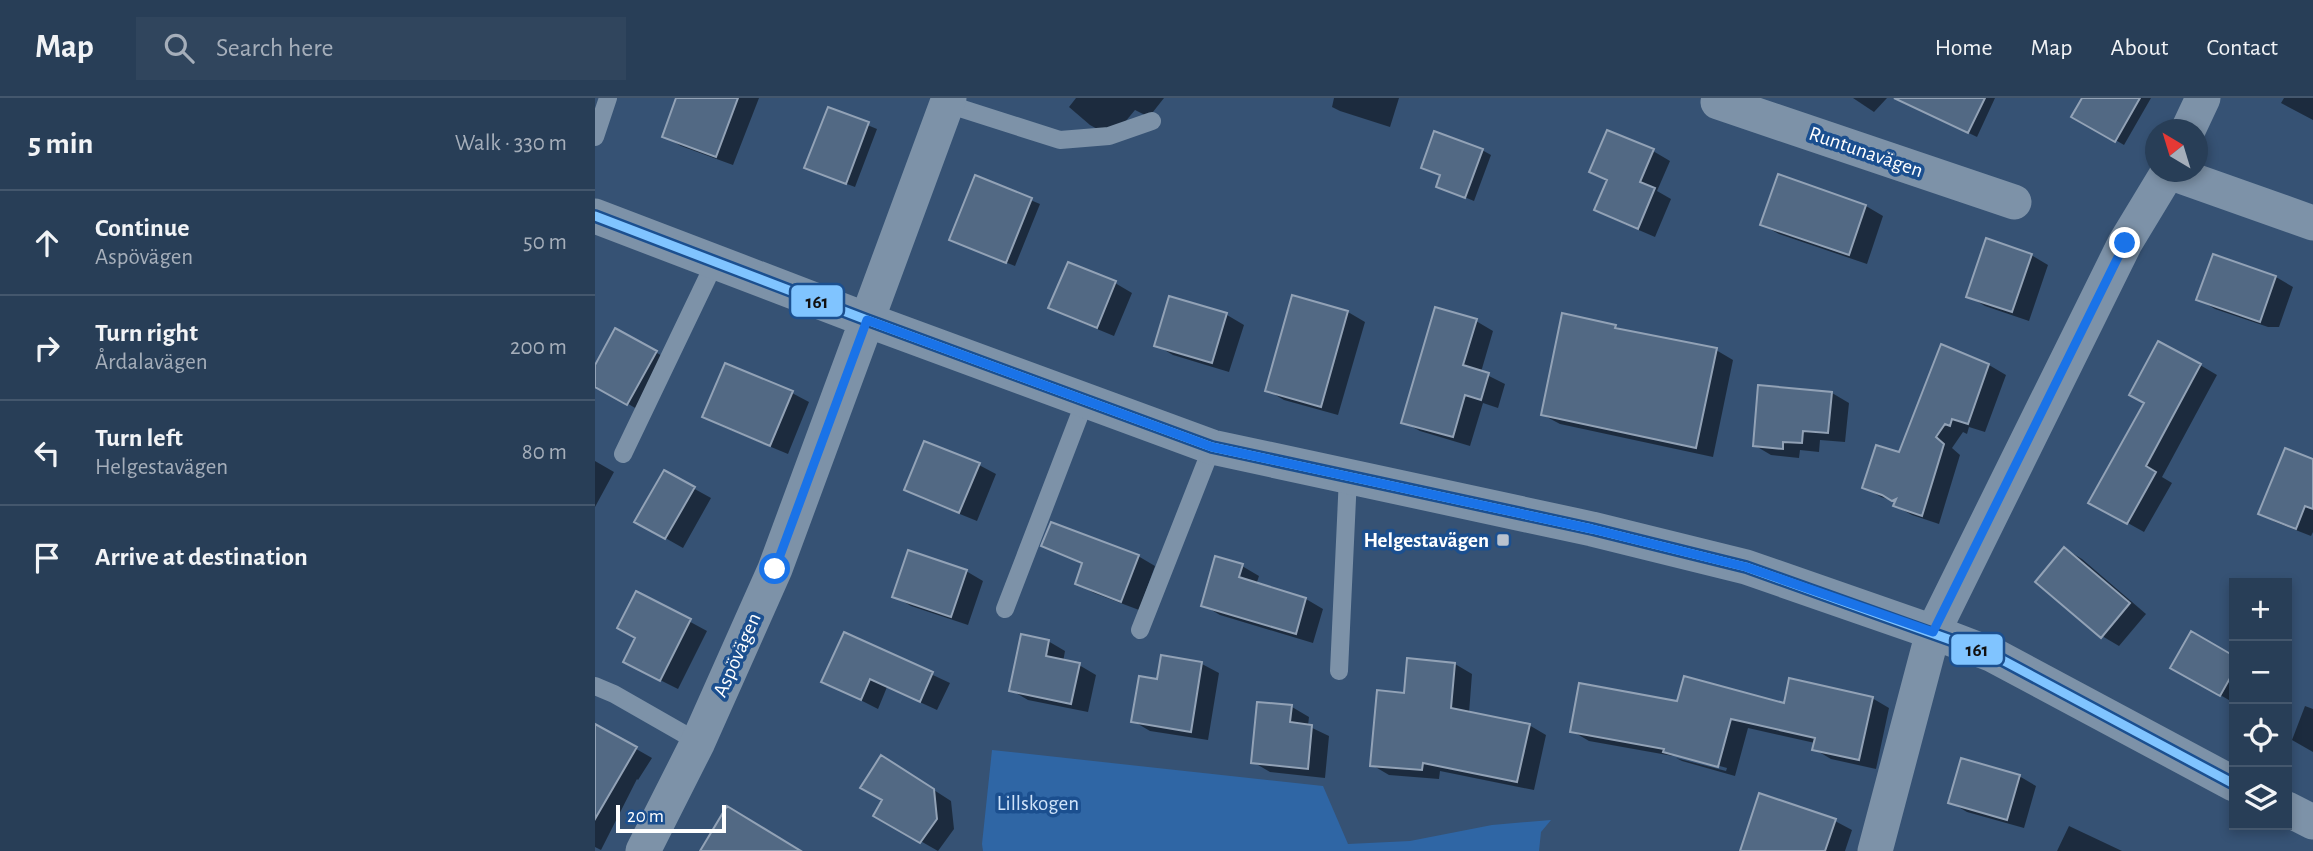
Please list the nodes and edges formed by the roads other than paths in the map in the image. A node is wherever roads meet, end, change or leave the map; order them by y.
1 (608, 98) edge
2 (2203, 98) edge
3 (1716, 99) edge
4 (948, 101) edge
5 (2193, 119) edge
6 (1152, 121) dead end
7 (595, 137) edge
8 (2163, 182) edge
9 (2197, 182) edge
10 (2014, 202) dead end
11 (595, 216) edge
12 (2313, 223) edge
13 (715, 262) junction
14 (867, 320) junction
15 (1085, 401) junction
16 (1212, 447) junction
17 (623, 454) dead end
18 (1348, 477) junction
19 (1005, 609) dead end
20 (1140, 631) dead end
21 (1933, 632) junction
22 (1339, 671) dead end
23 (595, 686) edge
24 (698, 742) junction
25 (2229, 781) edge
26 (2292, 812) edge
27 (2313, 822) edge
28 (643, 851) edge
29 (1875, 851) edge

1 - 7 lane
2 - 5 street
3 - 10 street, Runtunavägen
4 - 6 lane
4 - 14 street, Aspövägen
8 - 21 street
9 - 12 street
11 - 13 street
13 - 14 street
13 - 17 lane
14 - 15 street
14 - 24 street, Aspövägen
15 - 16 street
15 - 19 lane
16 - 18 street
16 - 20 lane
18 - 21 street
18 - 22 lane
21 - 25 street
21 - 29 street
23 - 24 lane
24 - 28 street, Aspövägen
26 - 27 street

